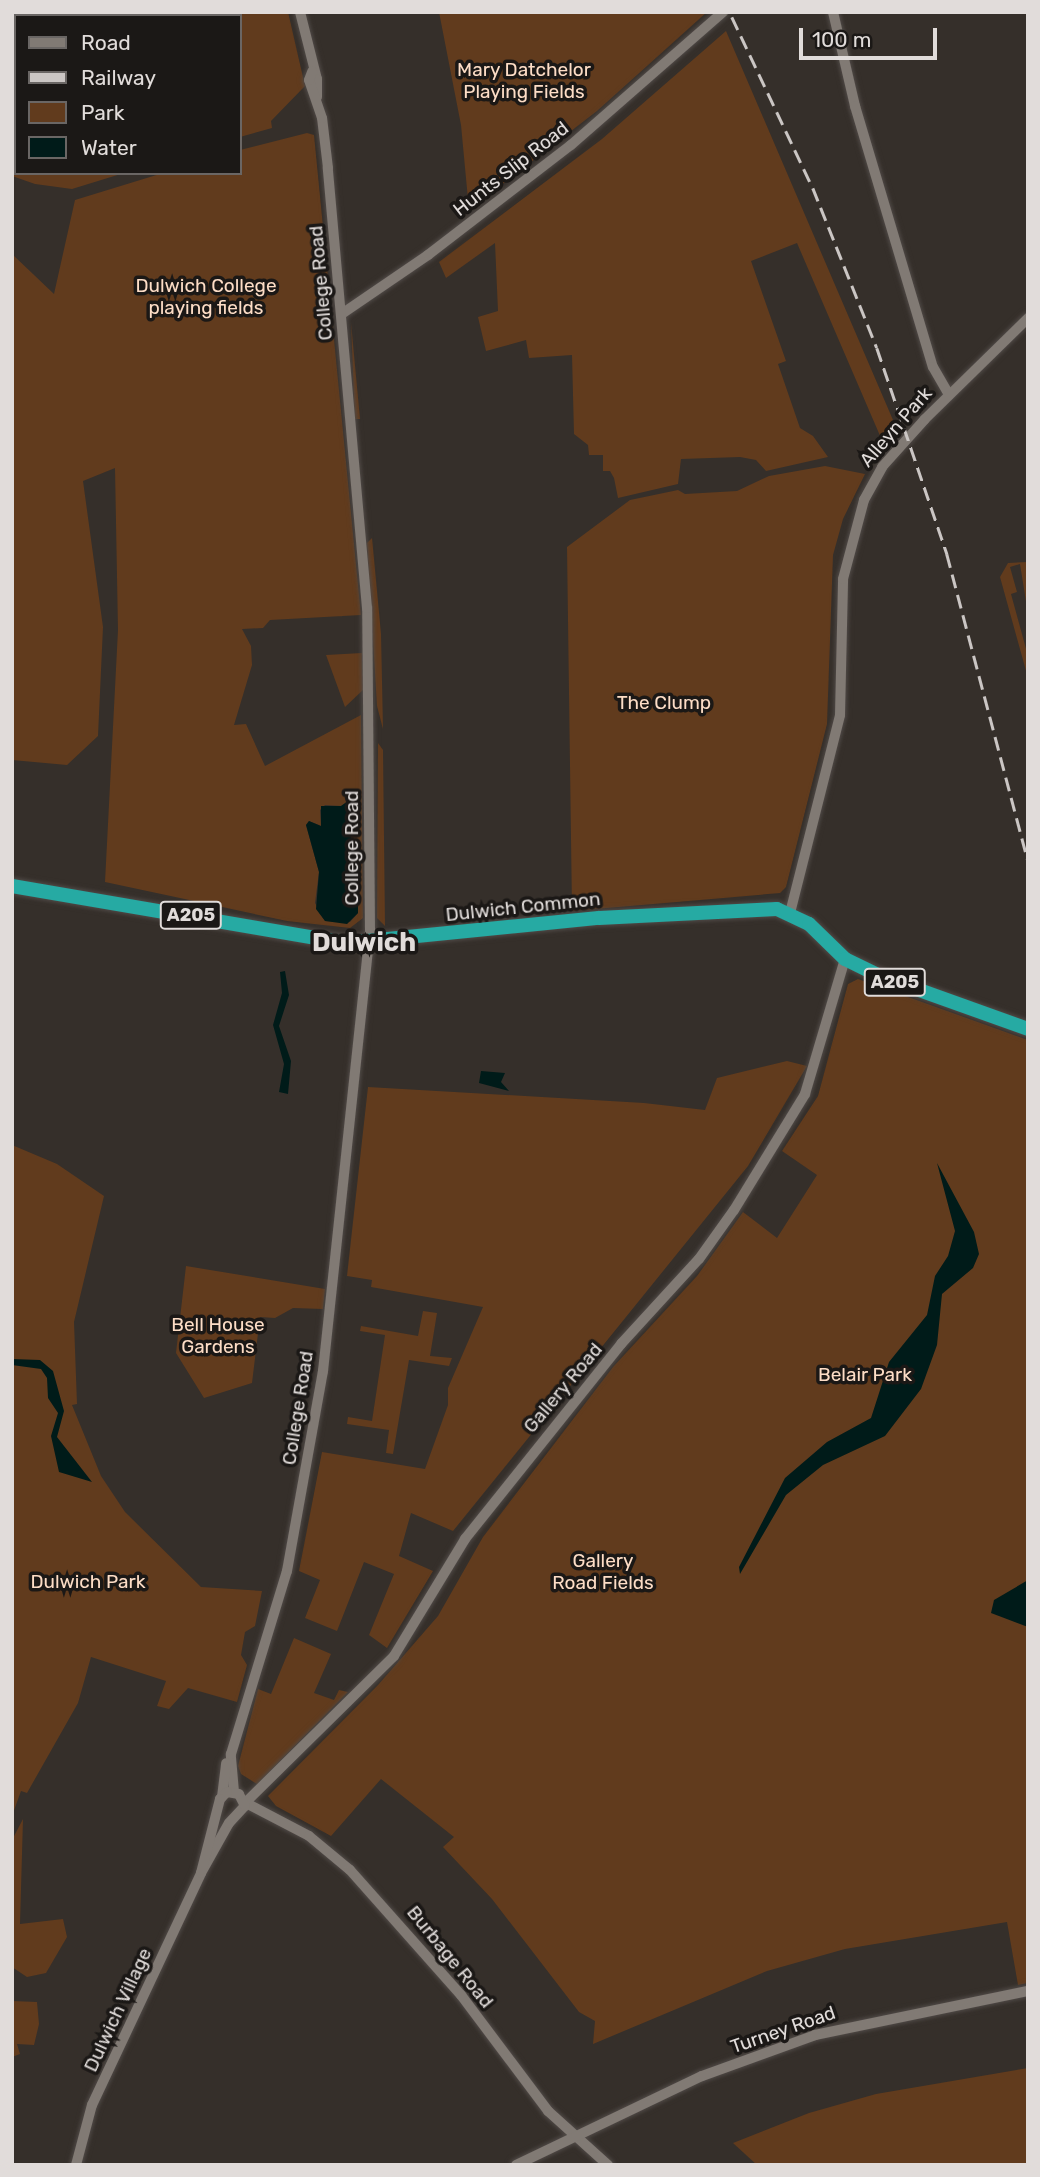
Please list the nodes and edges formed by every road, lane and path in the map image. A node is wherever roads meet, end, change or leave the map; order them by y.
1 (300, 12) edge
2 (723, 12) edge
3 (833, 12) edge
4 (343, 313) junction
5 (1028, 318) edge
6 (949, 395) junction
7 (12, 886) edge
8 (790, 913) junction
9 (370, 941) junction
10 (845, 959) junction
11 (1028, 1029) edge
12 (231, 1754) junction
13 (234, 1792) junction
14 (222, 1797) junction
15 (244, 1806) junction
16 (216, 1816) junction
17 (229, 1823) junction
18 (201, 1873) junction
19 (1028, 1992) edge
20 (575, 2137) junction
21 (606, 2162) edge
22 (76, 2165) edge
23 (516, 2165) edge

1 - 4 street, College Road
2 - 4 street, Hunts Slip Road
3 - 6 street, Alleyn Park
4 - 9 street, College Road
5 - 6 street
6 - 8 street, Alleyn Park
7 - 9 highway, Dulwich Common / A205
8 - 9 highway, Dulwich Common / A205
8 - 10 highway, A205
9 - 12 street, College Road
10 - 11 highway, A205
10 - 15 street, Gallery Road
12 - 13 street, College Road
12 - 14 street, College Road
13 - 14 street
13 - 15 street, Burbage Road
14 - 16 street, College Road
15 - 17 street, Gallery Road
15 - 20 street, Burbage Road
16 - 17 street
16 - 18 street, Dulwich Village
17 - 18 street, Dulwich Village
18 - 22 street, Dulwich Village
19 - 20 street, Turney Road
20 - 21 street, Burbage Road
20 - 23 street, Turney Road

